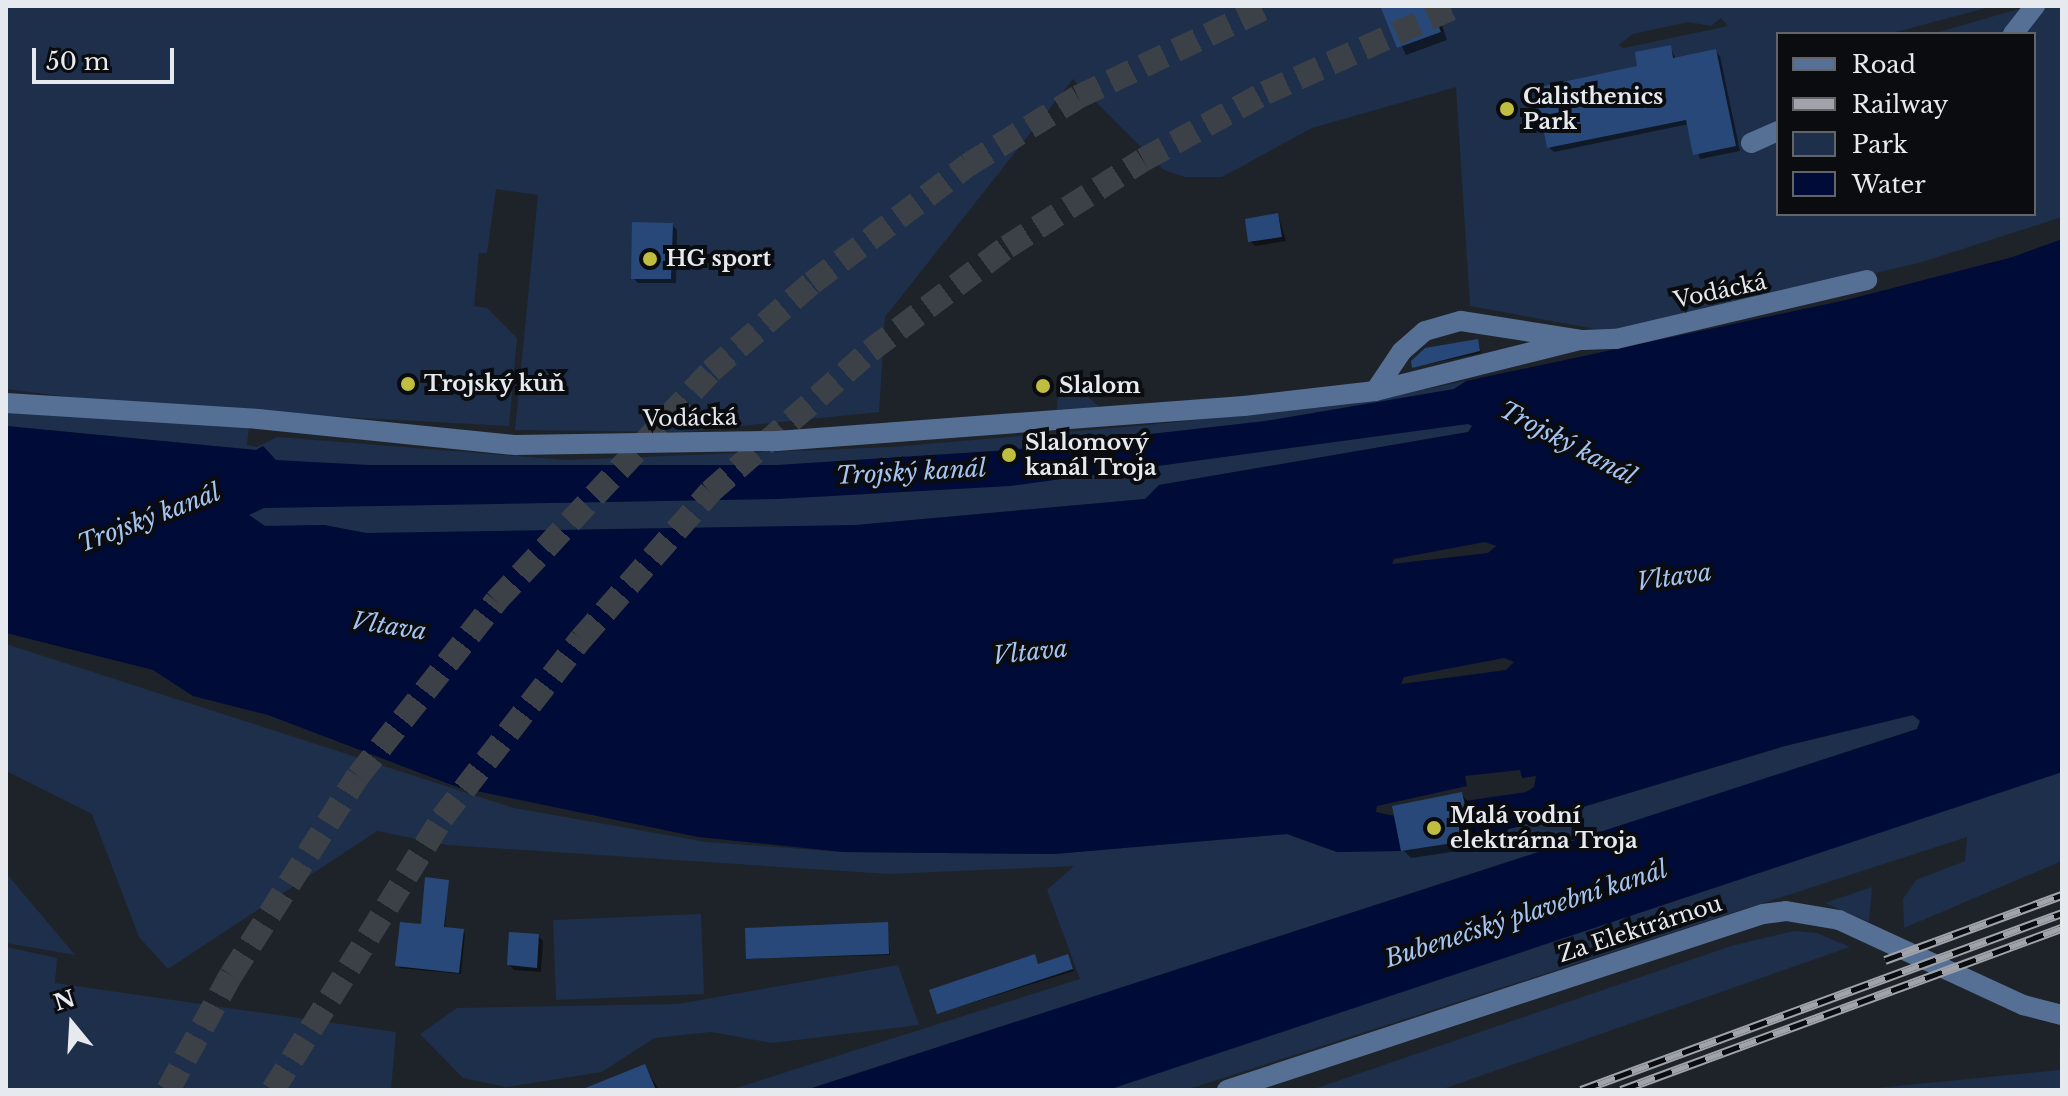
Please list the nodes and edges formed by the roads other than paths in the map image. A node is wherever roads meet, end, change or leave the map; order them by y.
1 (2035, 6) edge
2 (2015, 32) edge
3 (1776, 132) edge
4 (1751, 143) dead end
5 (1867, 280) dead end
6 (1583, 340) junction
7 (1375, 391) junction
8 (6, 403) edge
9 (2062, 1015) edge
10 (1227, 1090) edge

1 - 2 street
3 - 4 street
5 - 6 street, Vodácká
6 - 7 street, Vodácká
6 - 7 street, Vodácká
7 - 8 street, Vodácká
9 - 10 street, Za Elektrárnou

